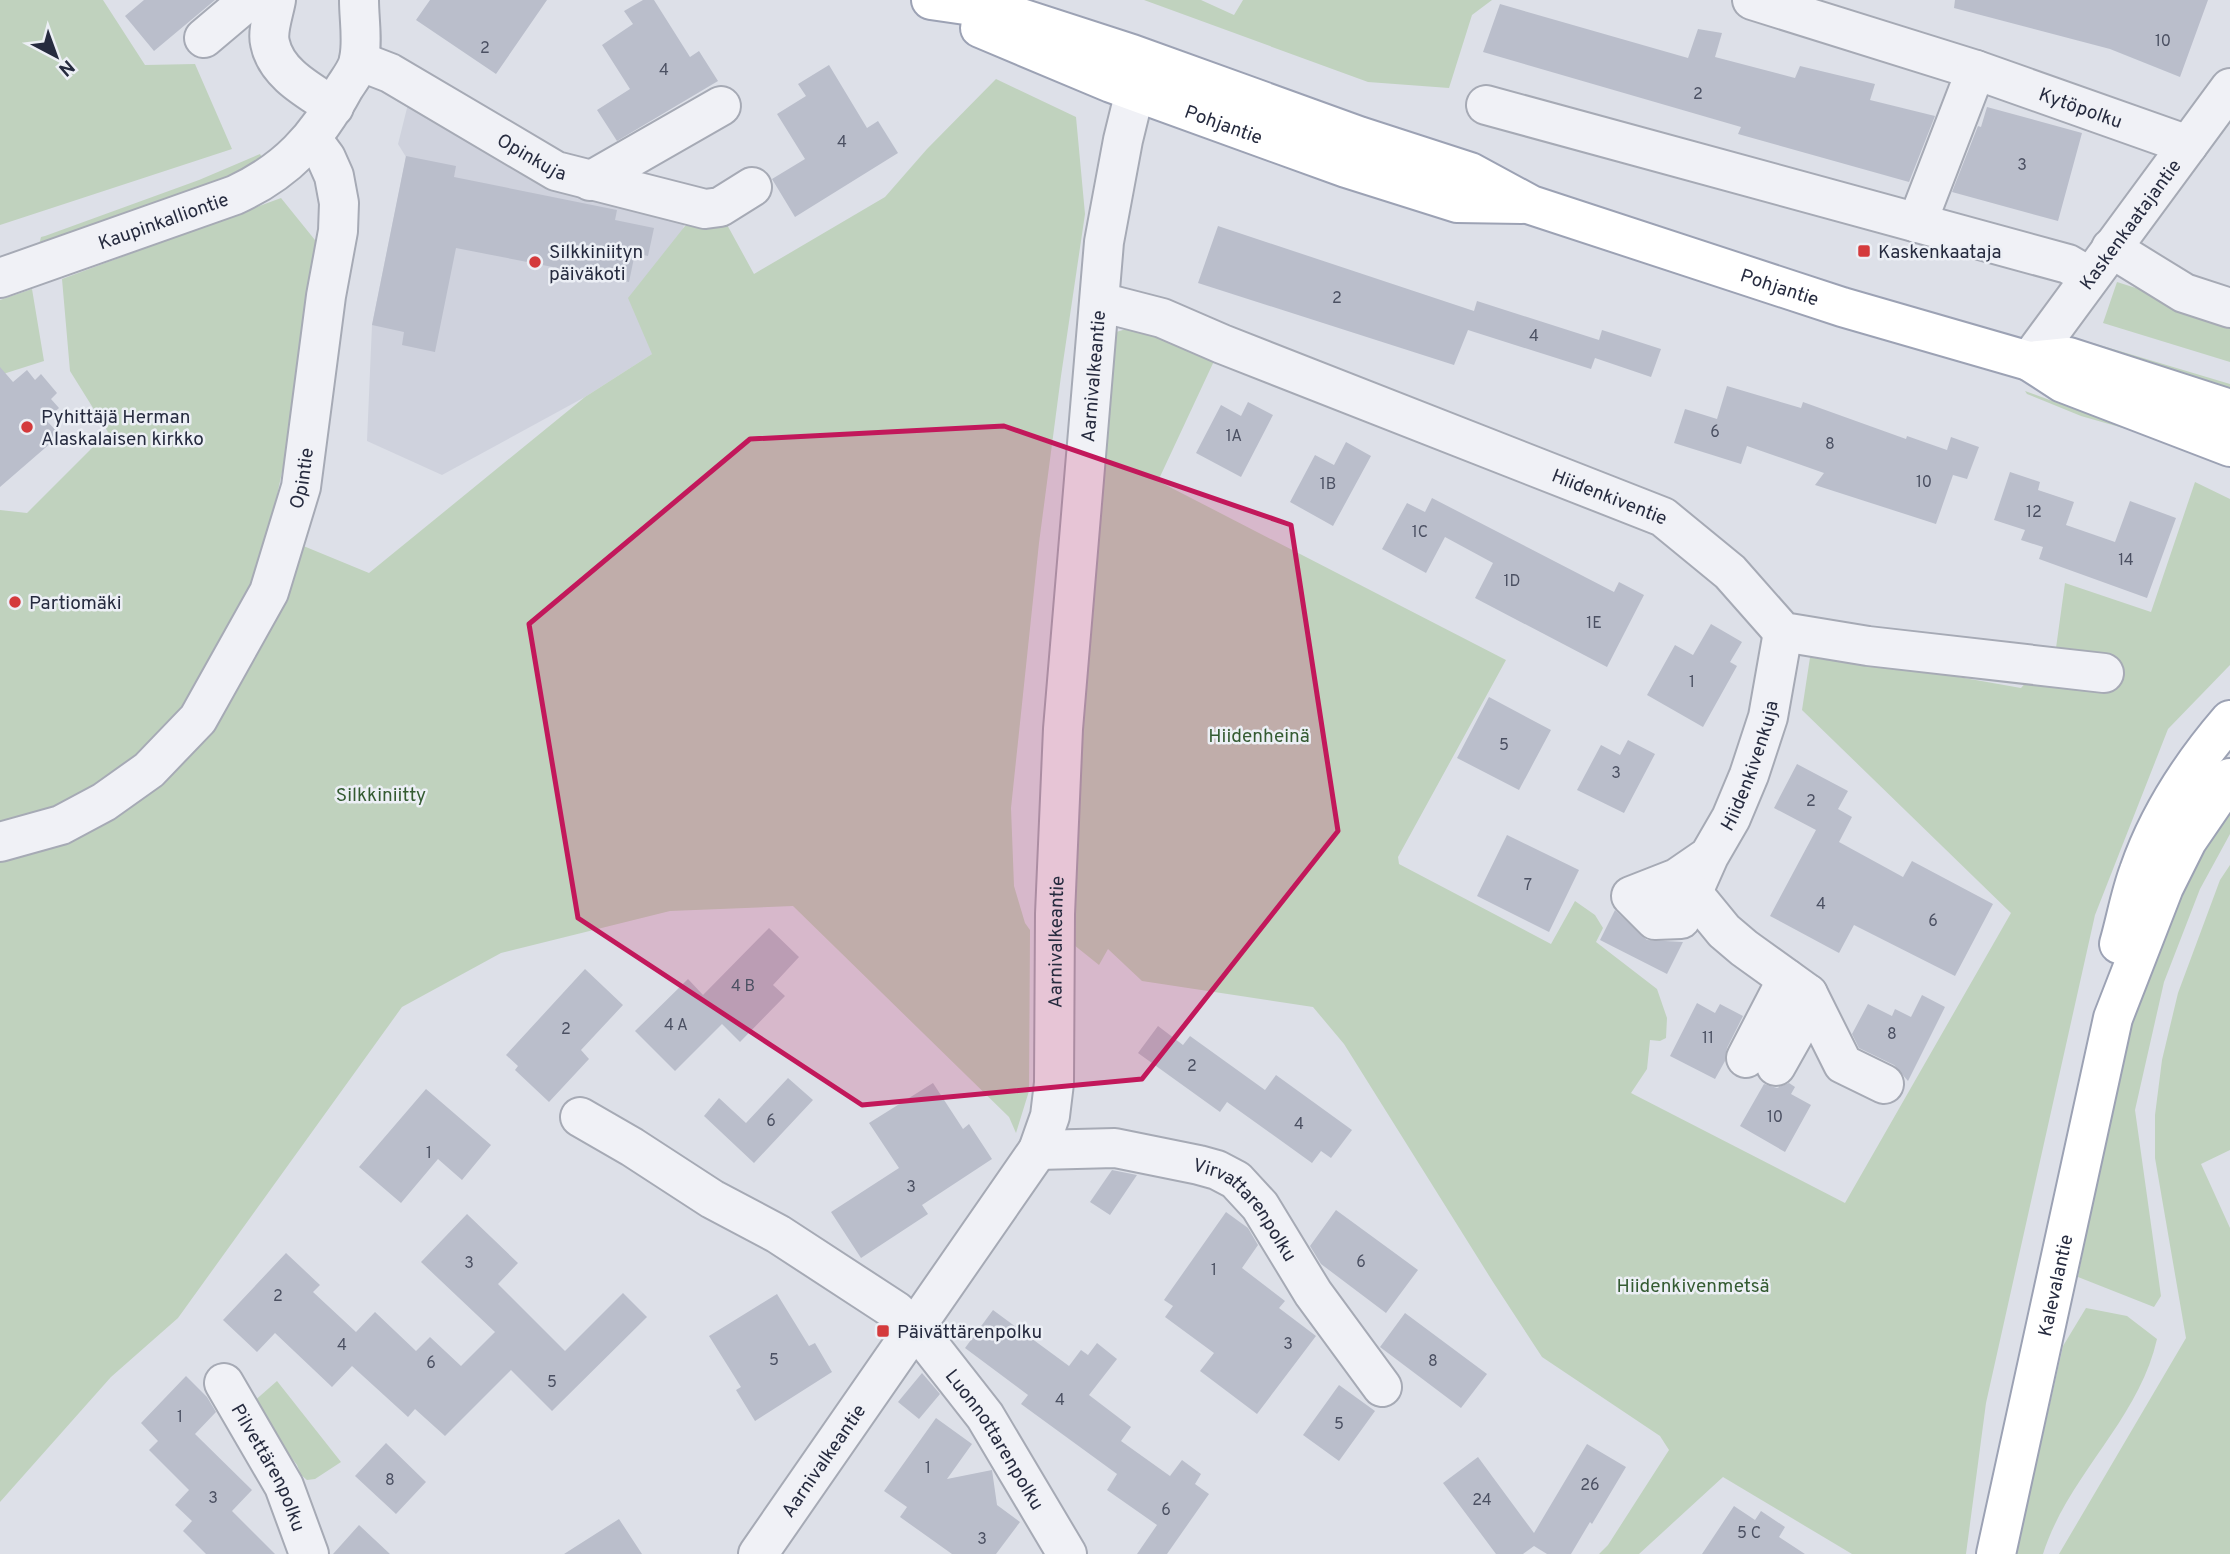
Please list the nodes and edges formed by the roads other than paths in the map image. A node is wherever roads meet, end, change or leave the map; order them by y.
1 (248, 0) edge
2 (276, 0) edge
3 (359, 0) edge
4 (931, 0) edge
5 (1752, 0) edge
6 (204, 38) dead end
7 (359, 61) junction
8 (1976, 70) junction
9 (1126, 76) junction
10 (2230, 88) edge
11 (721, 106) dead end
12 (1486, 106) dead end
13 (334, 107) junction
14 (312, 139) junction
15 (2188, 145) junction
16 (590, 181) junction
17 (752, 187) dead end
18 (1917, 223) junction
19 (2101, 262) junction
20 (0, 278) edge
21 (1100, 303) junction
22 (2230, 308) edge
23 (2029, 361) junction
24 (2230, 409) edge
25 (2230, 447) edge
26 (1783, 632) junction
27 (2104, 674) dead end
28 (2230, 720) edge
29 (2230, 778) edge
30 (0, 842) edge
31 (1709, 856) junction
32 (1692, 892) junction
33 (1798, 987) junction
34 (2113, 1018) junction
35 (1761, 1062) dead end
36 (1884, 1084) dead end
37 (580, 1117) dead end
38 (1038, 1150) junction
39 (915, 1329) junction
40 (224, 1383) dead end
41 (1382, 1387) dead end
42 (309, 1554) edge
43 (758, 1554) edge
44 (1067, 1554) edge
45 (1996, 1554) edge

1 - 6 street
2 - 13 street
3 - 7 street
4 - 9 main road, Pohjantie
5 - 8 street, Kytöpolku
7 - 13 street
7 - 16 street, Opinkuja
8 - 15 street, Kytöpolku
8 - 18 street
9 - 21 street, Aarnivalkeantie
9 - 23 main road, Pohjantie
10 - 15 street, Kaskenkaatajantie
11 - 16 street
12 - 18 street
13 - 14 street
14 - 20 street, Kaupinkalliontie
14 - 30 street, Opintie
15 - 19 street, Kaskenkaatajantie
16 - 17 street, Opinkuja
18 - 19 street
19 - 22 street
19 - 23 street, Kaskenkaatajantie
21 - 26 street, Hiidenkiventie
21 - 38 street, Aarnivalkeantie
23 - 24 main road, Pohjantie
23 - 25 main road, Pohjantie
26 - 27 street
26 - 31 street, Hiidenkivenkuja
28 - 34 main road, Kalevalantie
29 - 34 main road, Kalevalantie
31 - 32 street, Hiidenkivenkuja
31 - 32 street, Hiidenkivenkuja
32 - 33 street
33 - 35 street
33 - 36 street
34 - 45 main road, Kalevalantie
37 - 39 street
38 - 39 street, Aarnivalkeantie
38 - 41 street, Virvattarenpolku
39 - 43 street, Aarnivalkeantie
39 - 44 street, Luonnottarenpolku
40 - 42 street, Pilvettärenpolku

